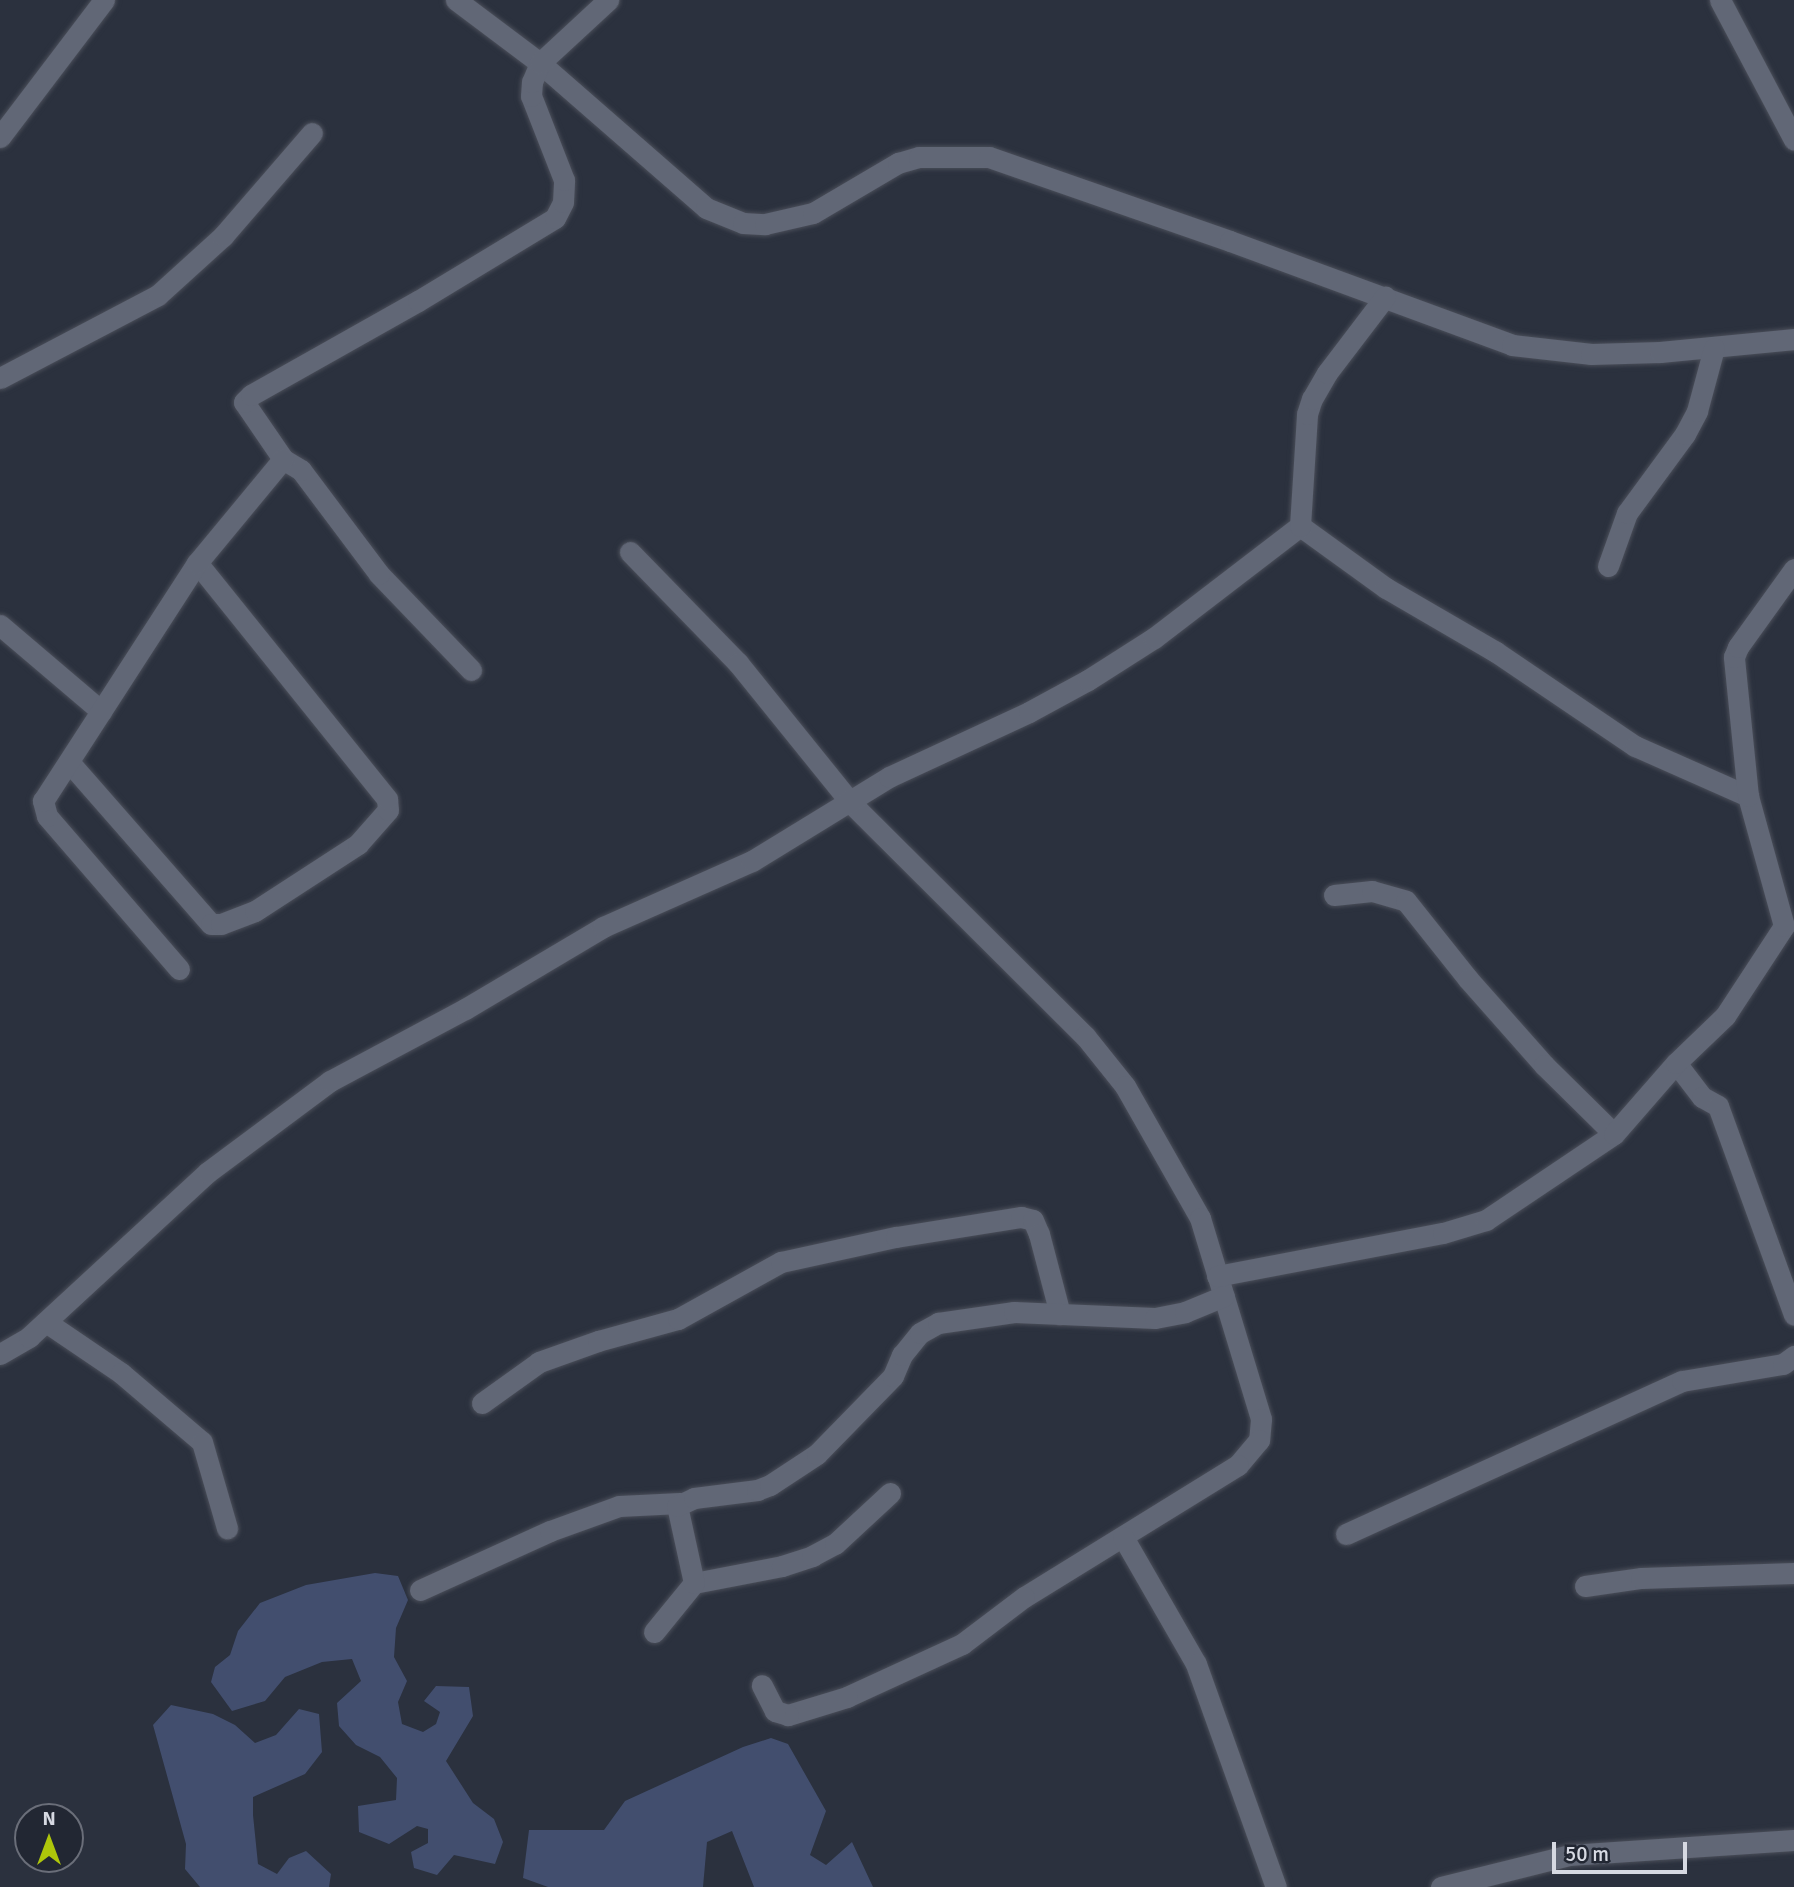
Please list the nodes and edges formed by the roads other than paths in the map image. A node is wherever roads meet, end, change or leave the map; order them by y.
1 (104, 0) edge
2 (456, 0) edge
3 (608, 0) edge
4 (1720, 0) edge
5 (540, 63) junction
6 (312, 133) dead end
7 (0, 137) edge
8 (1794, 140) edge
9 (1385, 297) junction
10 (1794, 339) edge
11 (1714, 348) junction
12 (0, 378) edge
13 (284, 459) junction
14 (1300, 526) junction
15 (630, 552) dead end
16 (197, 564) junction
17 (1608, 566) dead end
18 (1794, 569) edge
19 (0, 625) edge
20 (471, 670) dead end
21 (101, 710) junction
22 (69, 762) junction
23 (1748, 796) junction
24 (850, 802) junction
25 (1334, 895) dead end
26 (179, 970) dead end
27 (1676, 1063) junction
28 (1614, 1134) junction
29 (1789, 1273) edge
30 (1221, 1286) junction
31 (1060, 1314) junction
32 (1794, 1315) edge
33 (46, 1322) junction
34 (0, 1354) edge
35 (1794, 1356) edge
36 (482, 1402) dead end
37 (890, 1493) dead end
38 (680, 1503) junction
39 (228, 1528) dead end
40 (1346, 1534) dead end
41 (1123, 1537) junction
42 (1794, 1573) edge
43 (694, 1583) junction
44 (1585, 1586) dead end
45 (420, 1590) dead end
46 (653, 1632) dead end
47 (762, 1685) dead end
48 (1794, 1840) edge
49 (1276, 1887) edge
50 (1441, 1887) edge

1 - 7 street
2 - 5 street
3 - 5 street
4 - 8 street
5 - 9 street
5 - 13 street
6 - 12 street
9 - 11 street
9 - 14 street
10 - 11 street
11 - 17 street
13 - 16 street
13 - 20 street
14 - 23 street
14 - 24 street
15 - 24 street
16 - 21 street
16 - 22 street
18 - 23 street
19 - 21 street
21 - 22 street
22 - 26 street
23 - 27 street
24 - 30 street
24 - 33 street
25 - 28 street
27 - 28 street
27 - 29 street
28 - 30 street
29 - 32 street
30 - 31 street
30 - 41 street
31 - 36 street
31 - 38 street
33 - 34 street
33 - 39 street
35 - 40 street
37 - 43 street
38 - 43 street
38 - 45 street
41 - 47 street
41 - 49 street
42 - 44 street
43 - 46 street
48 - 50 street

